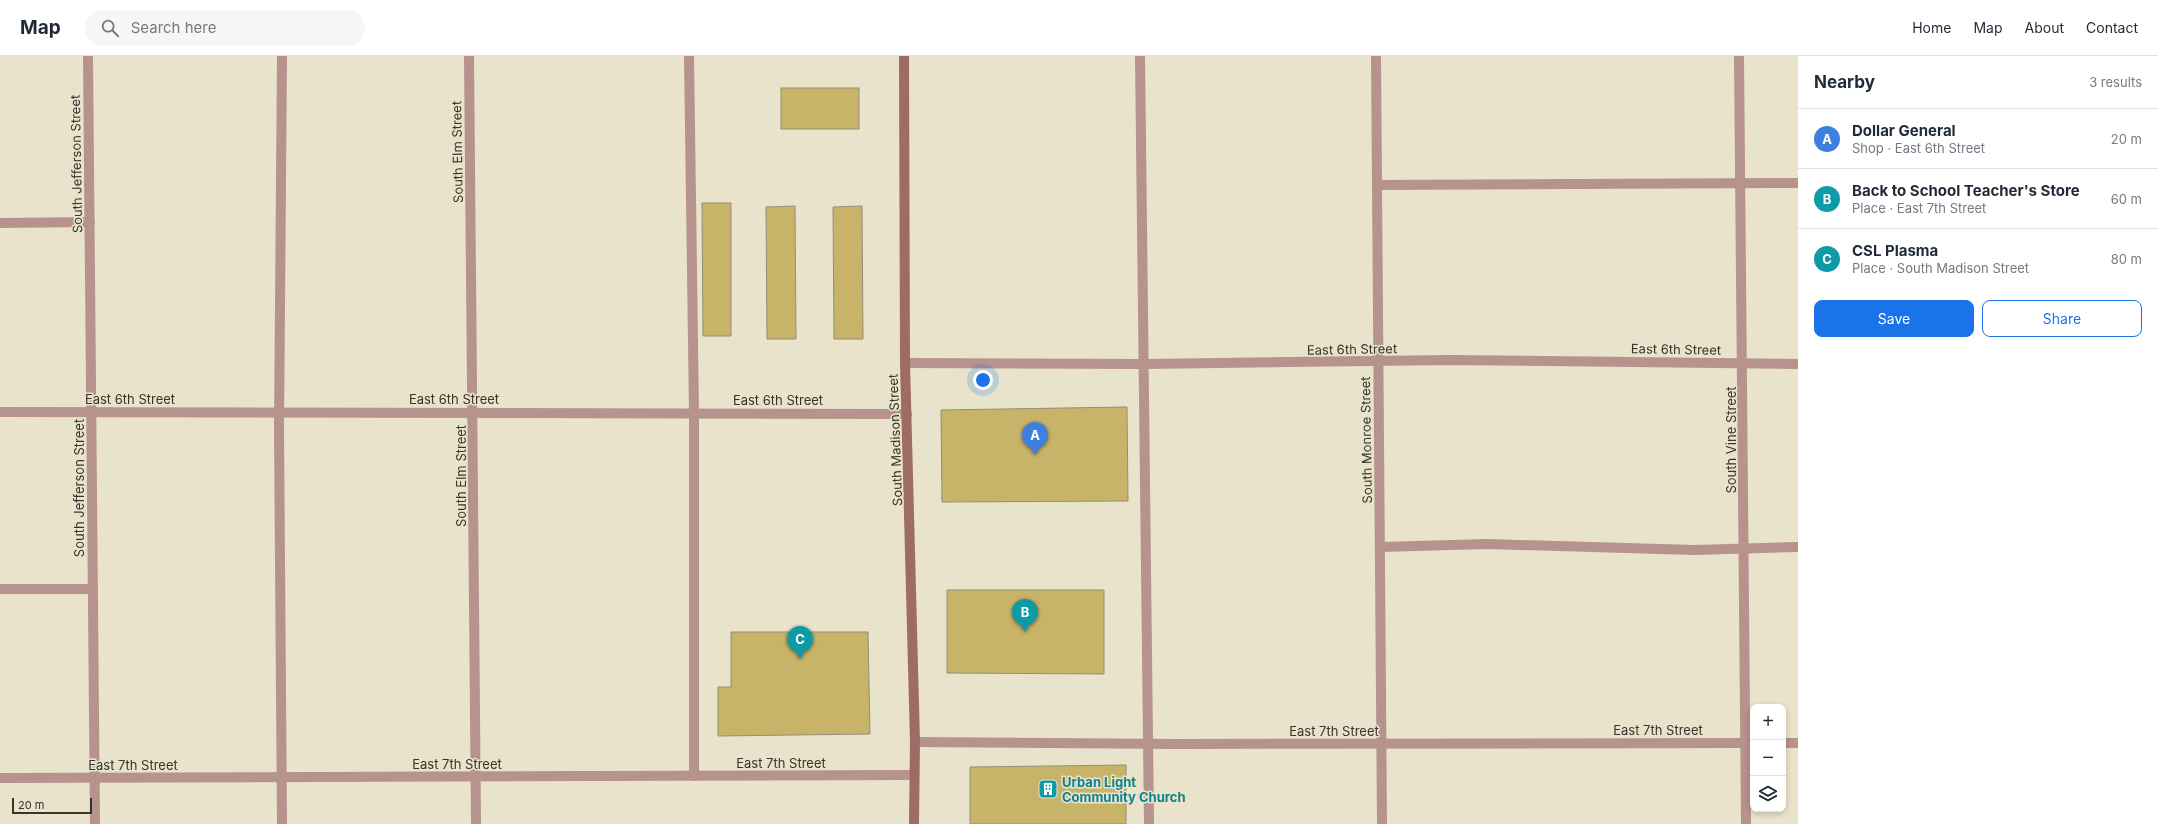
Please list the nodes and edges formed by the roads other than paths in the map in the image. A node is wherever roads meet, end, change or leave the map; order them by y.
1 (88, 56) edge
2 (282, 56) edge
3 (469, 56) edge
4 (689, 56) edge
5 (904, 56) edge
6 (1140, 56) edge
7 (1376, 56) edge
8 (1739, 56) edge
9 (1741, 182) junction
10 (1798, 182) edge
11 (1377, 185) junction
12 (90, 222) junction
13 (0, 223) edge
14 (1378, 362) junction
15 (905, 363) junction
16 (1145, 364) junction
17 (1743, 364) junction
18 (1798, 364) edge
19 (0, 412) edge
20 (92, 412) junction
21 (279, 412) junction
22 (473, 412) junction
23 (694, 413) junction
24 (907, 414) junction
25 (1380, 547) junction
26 (1798, 547) edge
27 (1744, 549) junction
28 (0, 589) edge
29 (93, 589) junction
30 (915, 742) junction
31 (1148, 743) junction
32 (1749, 743) edge
33 (1786, 743) edge
34 (1798, 743) edge
35 (1382, 744) junction
36 (914, 775) junction
37 (694, 776) junction
38 (282, 777) junction
39 (476, 777) junction
40 (0, 778) edge
41 (95, 778) junction
42 (95, 824) edge
43 (282, 824) edge
44 (476, 824) edge
45 (914, 824) edge
46 (1149, 824) edge
47 (1382, 824) edge
48 (1746, 824) edge

1 - 12 street, South Jefferson Street
2 - 21 street
3 - 22 street, South Elm Street
4 - 23 street
5 - 15 main road, South Madison Street
6 - 16 street
7 - 11 street, South Monroe Street
8 - 9 street, South Vine Street
9 - 10 street
9 - 11 street
9 - 17 street, South Vine Street
11 - 14 street, South Monroe Street
12 - 13 street
12 - 20 street, South Jefferson Street
14 - 16 street, East 6th Street
14 - 17 street, East 6th Street
14 - 25 street, South Monroe Street
15 - 16 street, East 6th Street
15 - 24 main road, South Madison Street
16 - 31 street
17 - 18 street, East 6th Street
17 - 27 street, South Vine Street
19 - 20 street, East 6th Street
20 - 21 street, East 6th Street
20 - 29 street, South Jefferson Street
21 - 22 street, East 6th Street
21 - 38 street
22 - 23 street, East 6th Street
22 - 39 street, South Elm Street
23 - 24 street, East 6th Street
23 - 37 street
24 - 30 main road, South Madison Street
25 - 27 street
25 - 35 street, South Monroe Street
26 - 27 street
27 - 32 street, South Vine Street
28 - 29 street
29 - 41 street, South Jefferson Street
30 - 31 street, East 7th Street
30 - 36 main road, South Madison Street
31 - 35 street, East 7th Street
31 - 46 street
32 - 35 street, East 7th Street
32 - 48 street, South Vine Street
33 - 34 street
35 - 47 street, South Monroe Street
36 - 37 street, East 7th Street
36 - 45 main road, South Madison Street
37 - 39 street, East 7th Street
38 - 39 street, East 7th Street
38 - 41 street, East 7th Street
38 - 43 street
39 - 44 street, South Elm Street
40 - 41 street, East 7th Street
41 - 42 street, South Jefferson Street

